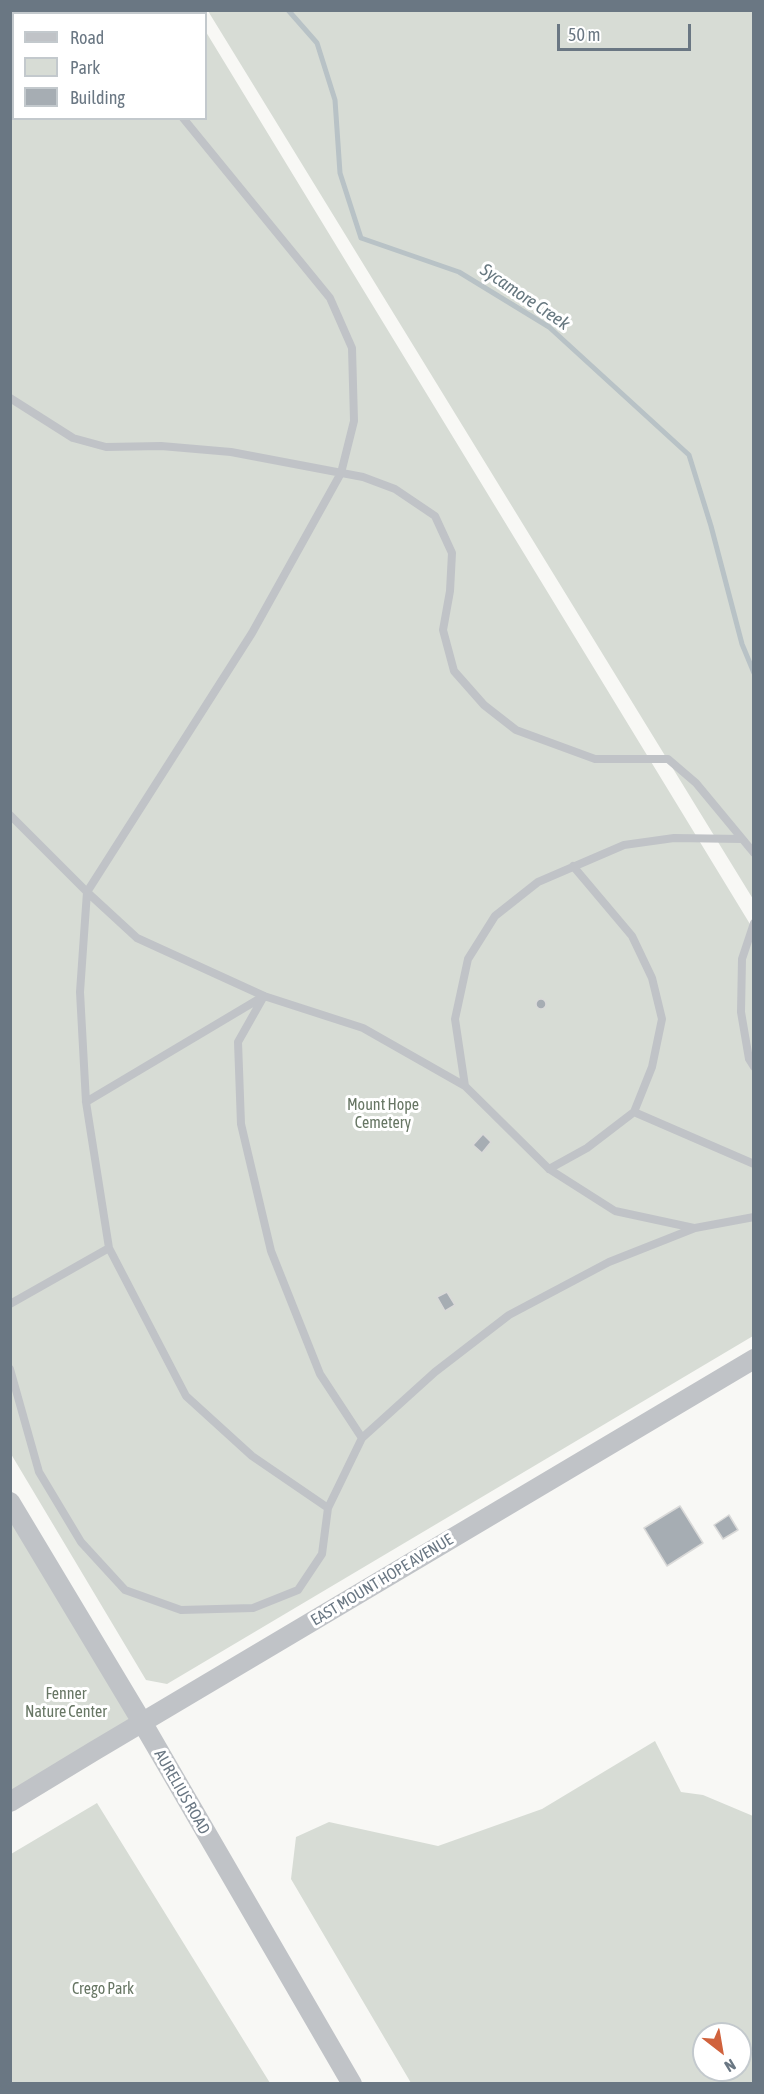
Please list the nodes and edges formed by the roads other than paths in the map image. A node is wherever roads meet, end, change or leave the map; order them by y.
1 (185, 120) edge
2 (10, 398) edge
3 (341, 473) junction
4 (10, 815) edge
5 (742, 839) junction
6 (753, 853) edge
7 (573, 866) junction
8 (87, 892) junction
9 (753, 923) edge
10 (264, 996) junction
11 (753, 1067) edge
12 (465, 1086) junction
13 (86, 1102) junction
14 (634, 1112) junction
15 (753, 1164) edge
16 (549, 1169) junction
17 (753, 1217) edge
18 (694, 1228) junction
19 (109, 1248) junction
20 (10, 1304) edge
21 (753, 1359) edge
22 (10, 1369) edge
23 (362, 1438) junction
24 (10, 1502) edge
25 (328, 1508) junction
26 (142, 1722) junction
27 (10, 1802) edge
28 (352, 2084) edge

1 - 3 lane
2 - 3 lane
3 - 5 lane
3 - 8 lane
4 - 8 lane
5 - 6 lane
5 - 7 lane
7 - 12 lane
7 - 14 lane
8 - 10 lane
8 - 13 lane
9 - 11 lane
10 - 12 lane
10 - 13 lane
10 - 23 lane
12 - 16 lane
13 - 19 lane
14 - 15 lane
14 - 16 lane
16 - 18 lane
17 - 18 lane
18 - 23 lane
19 - 20 lane
19 - 25 lane
21 - 26 street, EAST MOUNT HOPE AVENUE
22 - 25 lane
23 - 25 lane
24 - 26 street, AURELIUS ROAD
26 - 27 street, EAST MOUNT HOPE AVENUE
26 - 28 street, AURELIUS ROAD

